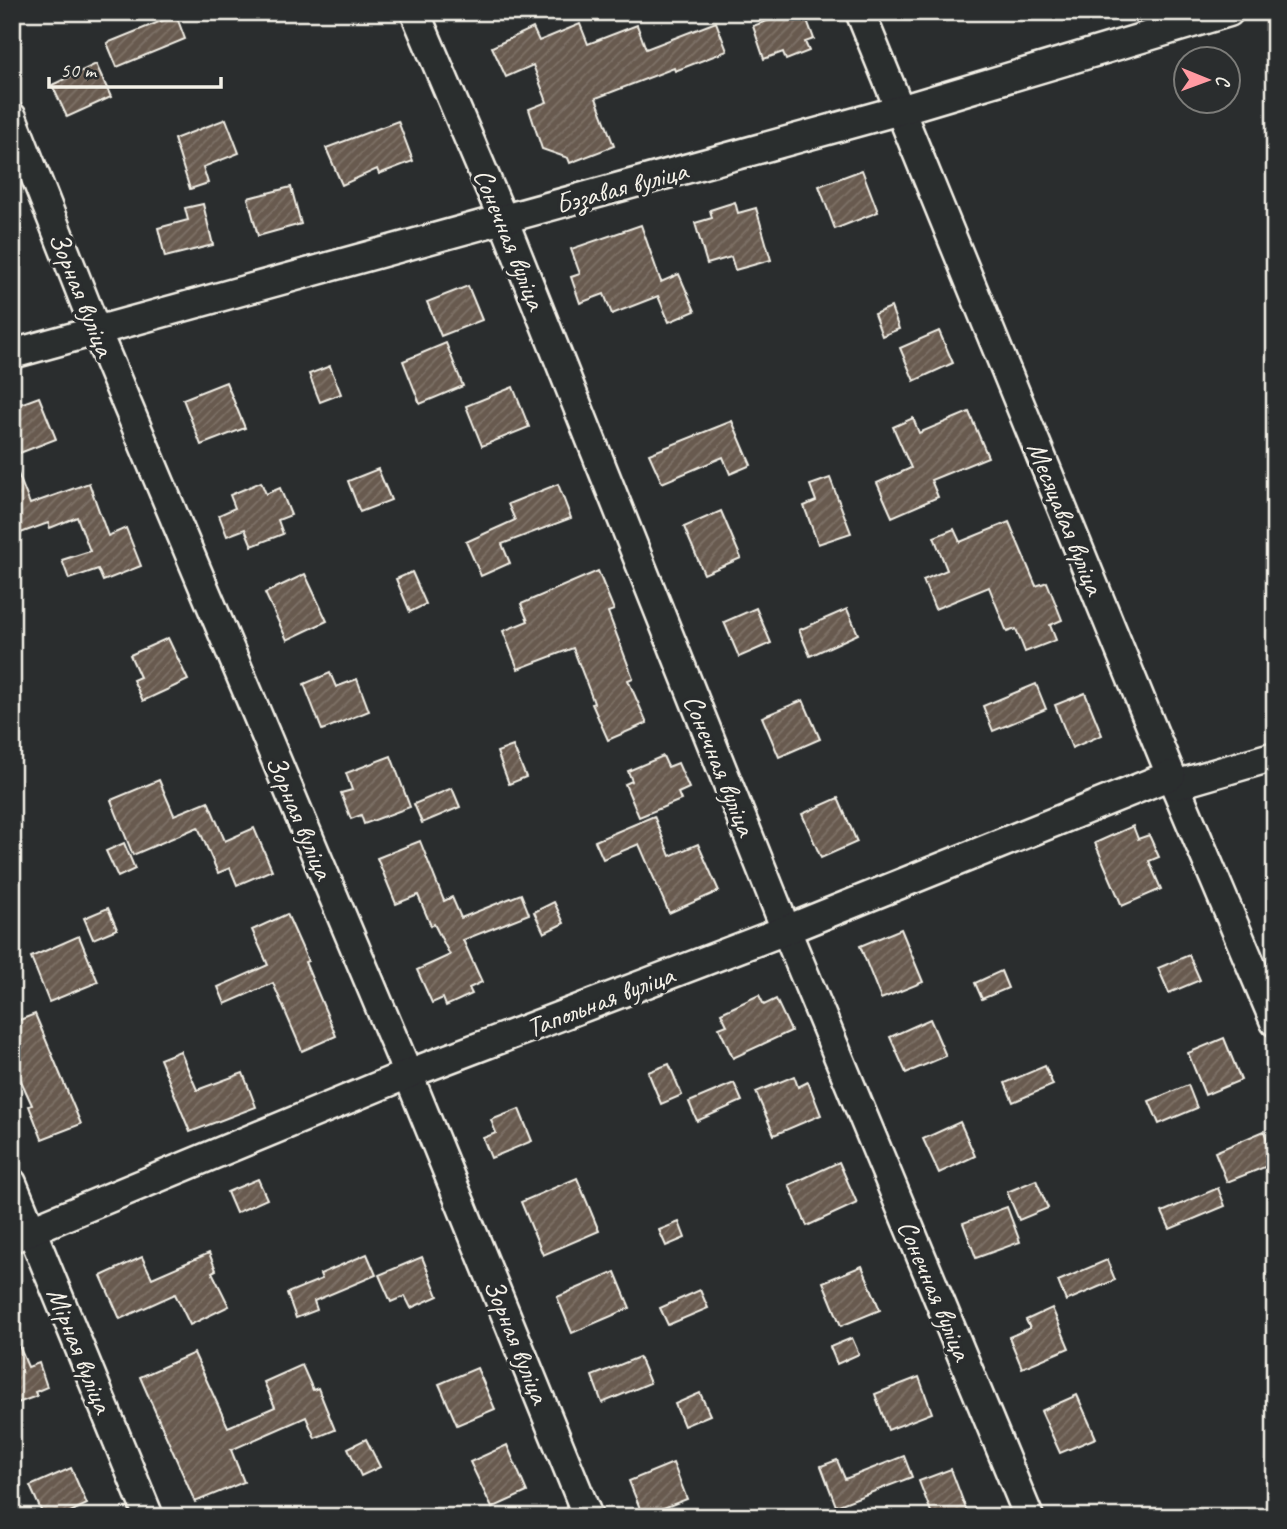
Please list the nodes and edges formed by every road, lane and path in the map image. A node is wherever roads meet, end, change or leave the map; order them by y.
1 (415, 12) edge
2 (860, 12) edge
3 (1229, 12) edge
4 (900, 110) junction
5 (12, 117) edge
6 (503, 219) junction
7 (97, 332) junction
8 (12, 354) edge
9 (1275, 756) edge
10 (1173, 780) junction
11 (786, 930) junction
12 (1275, 1022) edge
13 (408, 1074) junction
14 (12, 1184) edge
15 (22, 1234) edge
16 (149, 1517) edge
17 (588, 1517) edge
18 (1029, 1517) edge

1 - 6 street, Сонечная вуліца
2 - 4 street, Месяцавая вуліца
3 - 4 street, Бэзавая вуліца
4 - 6 street, Бэзавая вуліца
4 - 10 street, Месяцавая вуліца
5 - 7 street, Зорная вуліца
6 - 7 street, Бэзавая вуліца
6 - 11 street, Сонечная вуліца
7 - 8 street, Бэзавая вуліца
7 - 13 street, Зорная вуліца
9 - 10 street, Тапольная вуліца
10 - 11 street, Тапольная вуліца
10 - 12 street, Месяцавая вуліца
11 - 13 street, Тапольная вуліца
11 - 18 street, Сонечная вуліца
13 - 15 street, Тапольная вуліца
13 - 17 street, Зорная вуліца
14 - 15 street, Мірная вуліца
15 - 16 street, Мірная вуліца

